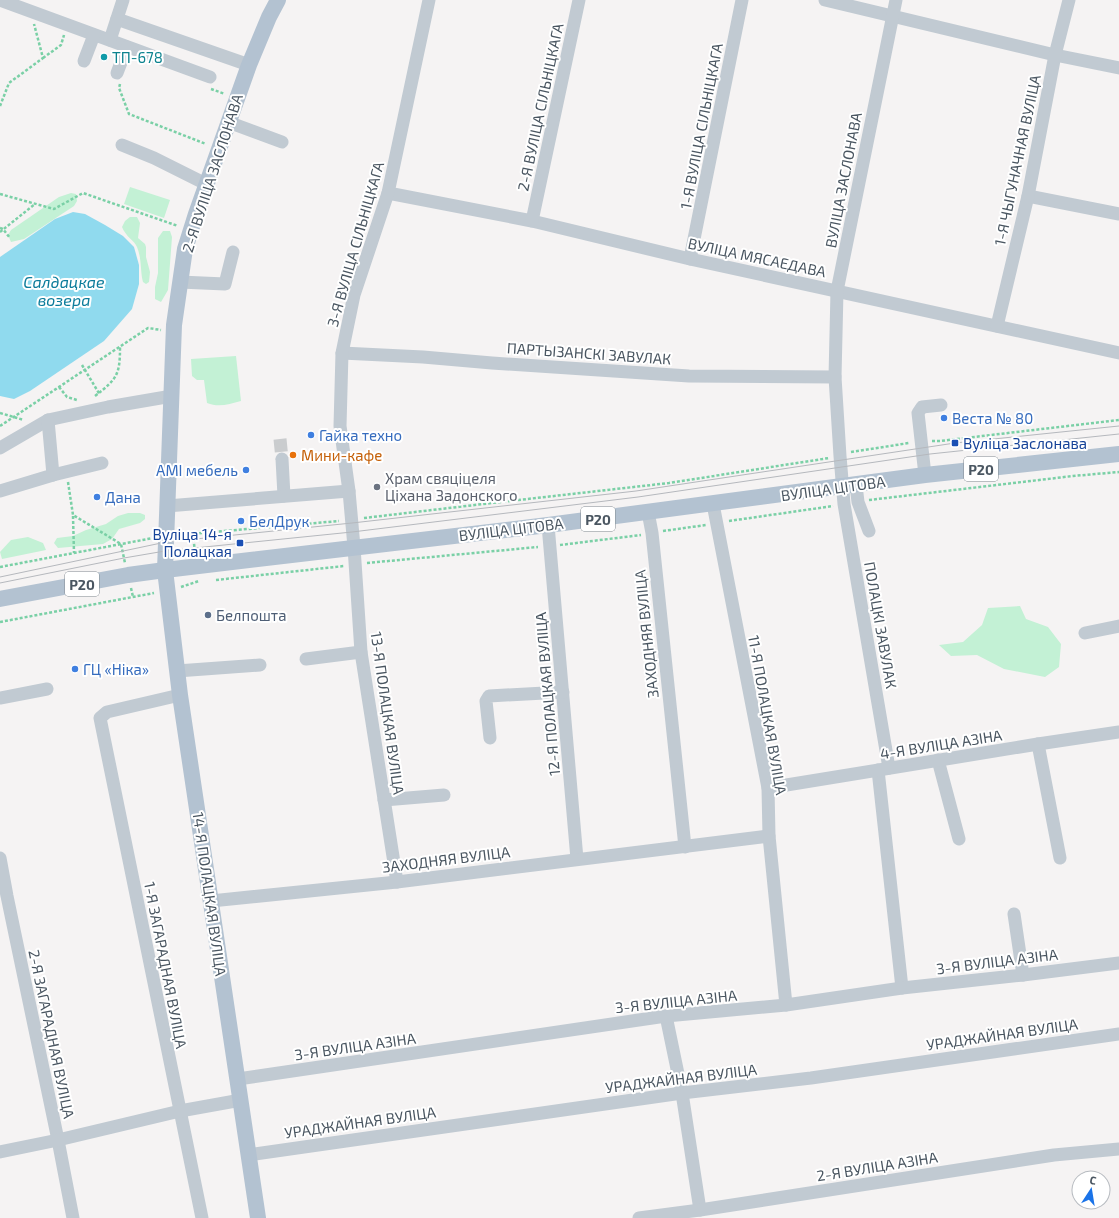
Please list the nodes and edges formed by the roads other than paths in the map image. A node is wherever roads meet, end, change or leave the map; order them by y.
1 (0, 0) edge
2 (123, 0) edge
3 (278, 0) edge
4 (429, 0) edge
5 (579, 0) edge
6 (742, 0) edge
7 (825, 0) edge
8 (896, 0) edge
9 (1068, 0) edge
10 (893, 16) junction
11 (117, 19) junction
12 (94, 35) junction
13 (110, 40) junction
14 (127, 47) junction
15 (1055, 55) junction
16 (84, 61) dead end
17 (249, 65) junction
18 (1119, 68) edge
19 (119, 77) road end
20 (208, 83) road end
21 (228, 122) junction
22 (282, 142) dead end
23 (122, 145) dead end
24 (206, 184) junction
25 (388, 193) junction
26 (1028, 196) junction
27 (1119, 214) edge
28 (532, 221) junction
29 (233, 252) dead end
30 (690, 259) junction
31 (180, 282) junction
32 (837, 291) junction
33 (997, 326) junction
34 (1119, 352) edge
35 (342, 354) junction
36 (835, 378) junction
37 (172, 396) junction
38 (941, 405) dead end
39 (44, 422) junction
40 (0, 448) edge
41 (1119, 454) edge
42 (282, 459) tunnel mouth
43 (102, 463) dead end
44 (53, 475) junction
45 (925, 475) junction
46 (849, 486) junction
47 (0, 491) edge
48 (349, 491) junction
49 (284, 496) junction
50 (713, 504) junction
51 (167, 506) junction
52 (648, 512) junction
53 (548, 525) junction
54 (869, 531) dead end
55 (354, 547) junction
56 (165, 570) junction
57 (0, 599) edge
58 (1119, 626) edge
59 (1086, 633) dead end
60 (361, 652) junction
61 (306, 659) dead end
62 (260, 665) dead end
63 (177, 671) junction
64 (47, 689) dead end
65 (563, 692) junction
66 (180, 695) junction
67 (0, 698) edge
68 (1119, 732) edge
69 (490, 738) dead end
70 (1038, 744) junction
71 (938, 760) junction
72 (884, 769) junction
73 (768, 788) junction
74 (444, 795) dead end
75 (384, 800) junction
76 (769, 836) junction
77 (959, 839) dead end
78 (685, 847) junction
79 (0, 858) edge
80 (1060, 858) dead end
81 (577, 859) junction
82 (397, 882) junction
83 (211, 901) junction
84 (1014, 914) dead end
85 (1119, 963) edge
86 (1023, 975) junction
87 (902, 988) junction
88 (786, 1005) junction
89 (666, 1016) junction
90 (1119, 1034) edge
91 (238, 1079) junction
92 (682, 1093) junction
93 (241, 1100) junction
94 (180, 1111) junction
95 (58, 1140) junction
96 (1119, 1149) edge
97 (0, 1152) edge
98 (248, 1155) junction
99 (700, 1210) junction
100 (73, 1218) edge
101 (202, 1218) edge
102 (258, 1218) edge
103 (640, 1218) edge

1 - 12 street
2 - 11 street
3 - 17 main road, 2-Я ВУЛІЦА ЗАСЛОНАВА
4 - 25 street, 3-Я ВУЛІЦА СІЛЬНІЦКАГА
5 - 28 street, 2-Я ВУЛІЦА СІЛЬНІЦКАГА
6 - 30 street, 1-Я ВУЛІЦА СІЛЬНІЦКАГА
7 - 10 street
8 - 10 street, ВУЛІЦА ЗАСЛОНАВА
9 - 15 street, 1-Я ЧЫГУНАЧНАЯ ВУЛІЦА
10 - 15 street
10 - 32 street, ВУЛІЦА ЗАСЛОНАВА
11 - 13 street
11 - 17 street
12 - 13 street
12 - 16 street
13 - 14 street
14 - 19 street
14 - 20 street
15 - 18 street
15 - 26 street, 1-Я ЧЫГУНАЧНАЯ ВУЛІЦА
17 - 21 main road, 2-Я ВУЛІЦА ЗАСЛОНАВА
21 - 22 street
21 - 24 main road, 2-Я ВУЛІЦА ЗАСЛОНАВА
23 - 24 street
24 - 31 main road, 2-Я ВУЛІЦА ЗАСЛОНАВА
25 - 28 street, ВУЛІЦА МЯСАЕДАВА
25 - 35 street, 3-Я ВУЛІЦА СІЛЬНІЦКАГА
26 - 27 street
26 - 33 street, 1-Я ЧЫГУНАЧНАЯ ВУЛІЦА
28 - 30 street, ВУЛІЦА МЯСАЕДАВА
29 - 31 street
30 - 32 street, ВУЛІЦА МЯСАЕДАВА
31 - 37 main road, 2-Я ВУЛІЦА ЗАСЛОНАВА
32 - 33 street, ВУЛІЦА МЯСАЕДАВА
32 - 36 street, ВУЛІЦА ЗАСЛОНАВА
33 - 34 street, ВУЛІЦА МЯСАЕДАВА
35 - 36 street, ПАРТЫЗАНСКІ ЗАВУЛАК
35 - 48 street, 3-Я ВУЛІЦА СІЛЬНІЦКАГА
36 - 46 street, ВУЛІЦА ЗАСЛОНАВА
37 - 39 street
37 - 51 main road, 2-Я ВУЛІЦА ЗАСЛОНАВА
38 - 45 street
39 - 40 street
39 - 44 street
41 - 45 main road, ВУЛІЦА ЦІТОВА / Р20
42 - 49 street
43 - 44 street
44 - 47 street
45 - 46 main road, ВУЛІЦА ЦІТОВА / Р20
46 - 50 main road, ВУЛІЦА ЦІТОВА / Р20
46 - 54 street
46 - 72 street, ПОЛАЦКІ ЗАВУЛАК
48 - 49 street
48 - 55 street, 3-Я ВУЛІЦА СІЛЬНІЦКАГА
49 - 51 street
50 - 52 main road, ВУЛІЦА ЦІТОВА / Р20
50 - 73 street, 11-Я ПОЛАЦКАЯ ВУЛІЦА
51 - 56 main road, 2-Я ВУЛІЦА ЗАСЛОНАВА
52 - 53 main road, ВУЛІЦА ЦІТОВА / Р20
52 - 78 street, ЗАХОДНЯЯ ВУЛІЦА
53 - 55 main road, ВУЛІЦА ЦІТОВА / Р20
53 - 65 street, 12-Я ПОЛАЦКАЯ ВУЛІЦА
55 - 56 main road, ВУЛІЦА ЦІТОВА / Р20
55 - 60 street, 13-Я ПОЛАЦКАЯ ВУЛІЦА
56 - 57 main road, ВУЛІЦА ЦІТОВА / Р20
56 - 63 main road, 14-Я ПОЛАЦКАЯ ВУЛІЦА
58 - 59 street
60 - 61 street
60 - 75 street, 13-Я ПОЛАЦКАЯ ВУЛІЦА
62 - 63 street
63 - 66 main road, 14-Я ПОЛАЦКАЯ ВУЛІЦА
64 - 67 street
65 - 69 street
65 - 81 street, 12-Я ПОЛАЦКАЯ ВУЛІЦА
66 - 83 main road, 14-Я ПОЛАЦКАЯ ВУЛІЦА
66 - 94 street, 1-Я ЗАГАРАДНАЯ ВУЛІЦА
68 - 70 street, 4-Я ВУЛІЦА АЗІНА
70 - 71 street, 4-Я ВУЛІЦА АЗІНА
70 - 80 street
71 - 72 street, 4-Я ВУЛІЦА АЗІНА
71 - 77 street
72 - 73 street, 4-Я ВУЛІЦА АЗІНА
72 - 87 street, ПОЛАЦКІ ЗАВУЛАК
73 - 76 street, 11-Я ПОЛАЦКАЯ ВУЛІЦА
74 - 75 street
75 - 82 street, 13-Я ПОЛАЦКАЯ ВУЛІЦА
76 - 78 street, ЗАХОДНЯЯ ВУЛІЦА
76 - 88 street, 11-Я ПОЛАЦКАЯ ВУЛІЦА
78 - 81 street, ЗАХОДНЯЯ ВУЛІЦА
79 - 95 street, 2-Я ЗАГАРАДНАЯ ВУЛІЦА
81 - 82 street, ЗАХОДНЯЯ ВУЛІЦА
82 - 83 street, ЗАХОДНЯЯ ВУЛІЦА
83 - 91 main road, 14-Я ПОЛАЦКАЯ ВУЛІЦА
84 - 86 street
85 - 86 street, 3-Я ВУЛІЦА АЗІНА
86 - 87 street, 3-Я ВУЛІЦА АЗІНА
87 - 88 street, 3-Я ВУЛІЦА АЗІНА
88 - 89 street, 3-Я ВУЛІЦА АЗІНА
89 - 91 street, 3-Я ВУЛІЦА АЗІНА
89 - 92 street
90 - 92 street, УРАДЖАЙНАЯ ВУЛІЦА
91 - 93 main road, 14-Я ПОЛАЦКАЯ ВУЛІЦА
92 - 98 street, УРАДЖАЙНАЯ ВУЛІЦА
92 - 99 street
93 - 94 street
93 - 98 main road, 14-Я ПОЛАЦКАЯ ВУЛІЦА
94 - 95 street
94 - 101 street, 1-Я ЗАГАРАДНАЯ ВУЛІЦА
95 - 97 street
95 - 100 street, 2-Я ЗАГАРАДНАЯ ВУЛІЦА
96 - 99 street, 2-Я ВУЛІЦА АЗІНА
98 - 102 main road, 14-Я ПОЛАЦКАЯ ВУЛІЦА
99 - 103 street, 2-Я ВУЛІЦА АЗІНА

